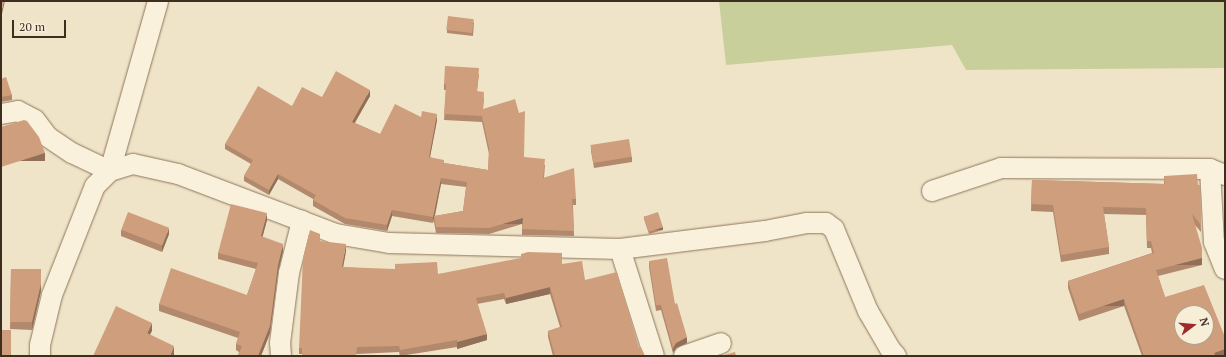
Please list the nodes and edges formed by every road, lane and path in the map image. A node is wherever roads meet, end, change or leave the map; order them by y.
1 (158, 1) edge
2 (1, 114) edge
3 (110, 171) junction
4 (1218, 172) edge
5 (932, 191) dead end
6 (302, 221) junction
7 (620, 249) junction
8 (1225, 269) edge
9 (721, 343) dead end
10 (40, 356) edge
11 (281, 356) edge
12 (654, 356) edge
13 (684, 356) edge
14 (896, 356) edge

1 - 3 street
2 - 3 street
3 - 6 street
3 - 10 street
4 - 5 street
4 - 8 street
6 - 7 street
6 - 11 street
7 - 12 street
7 - 14 street
9 - 13 street

